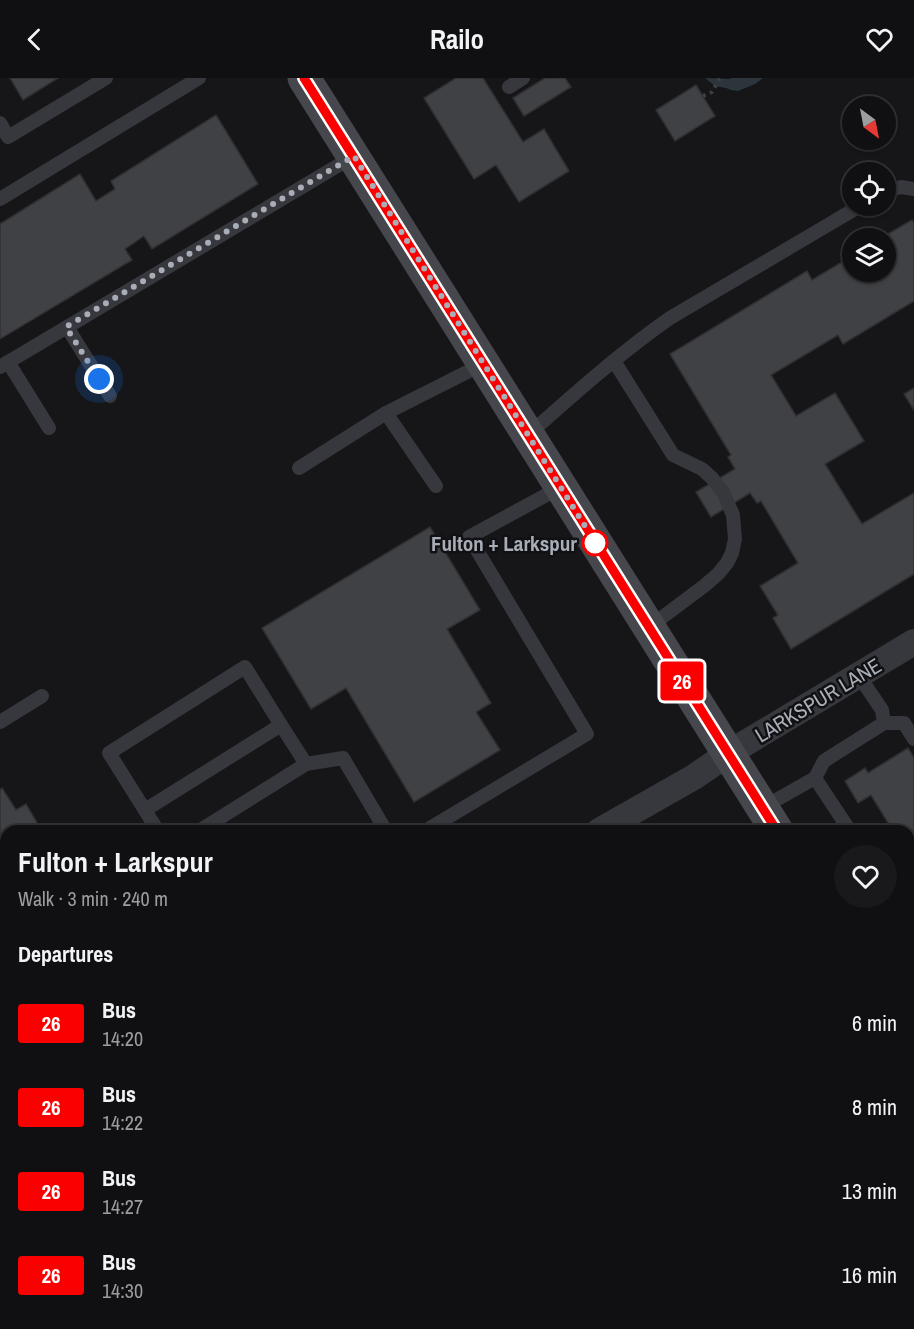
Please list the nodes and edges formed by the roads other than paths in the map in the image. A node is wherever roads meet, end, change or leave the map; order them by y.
1 (106, 78) edge
2 (199, 78) edge
3 (304, 78) edge
4 (523, 78) edge
5 (509, 87) dead end
6 (0, 123) edge
7 (354, 156) junction
8 (896, 188) edge
9 (914, 189) edge
10 (0, 199) edge
11 (843, 216) edge
12 (66, 327) junction
13 (614, 361) junction
14 (4, 364) edge
15 (483, 364) junction
16 (110, 396) dead end
17 (386, 413) junction
18 (49, 428) dead end
19 (528, 435) junction
20 (299, 468) dead end
21 (436, 486) dead end
22 (561, 487) junction
23 (648, 628) junction
24 (914, 642) edge
25 (859, 676) junction
26 (42, 696) dead end
27 (0, 722) edge
28 (884, 723) junction
29 (281, 725) junction
30 (914, 739) edge
31 (729, 753) junction
32 (306, 764) junction
33 (815, 778) junction
34 (145, 810) junction
35 (770, 819) edge
36 (154, 825) edge
37 (209, 825) edge
38 (382, 825) edge
39 (434, 825) edge
40 (610, 825) edge
41 (845, 825) edge

1 - 6 lane
2 - 10 lane
3 - 7 main road
4 - 5 lane
7 - 12 lane
7 - 15 main road
8 - 9 lane
11 - 13 lane
12 - 14 lane
12 - 16 lane
13 - 19 lane
13 - 23 lane
14 - 18 lane
15 - 17 lane
15 - 19 main road
17 - 20 lane
17 - 21 lane
19 - 22 main road
22 - 23 main road
22 - 39 lane
23 - 31 main road
24 - 25 street, LARKSPUR LANE
25 - 28 lane
25 - 31 street, LARKSPUR LANE
26 - 27 lane
28 - 30 lane
28 - 33 lane
29 - 32 lane
29 - 34 lane
29 - 34 lane
31 - 35 main road
31 - 40 street, LARKSPUR LANE
32 - 37 lane
32 - 38 lane
33 - 35 lane
33 - 41 lane
34 - 36 lane

